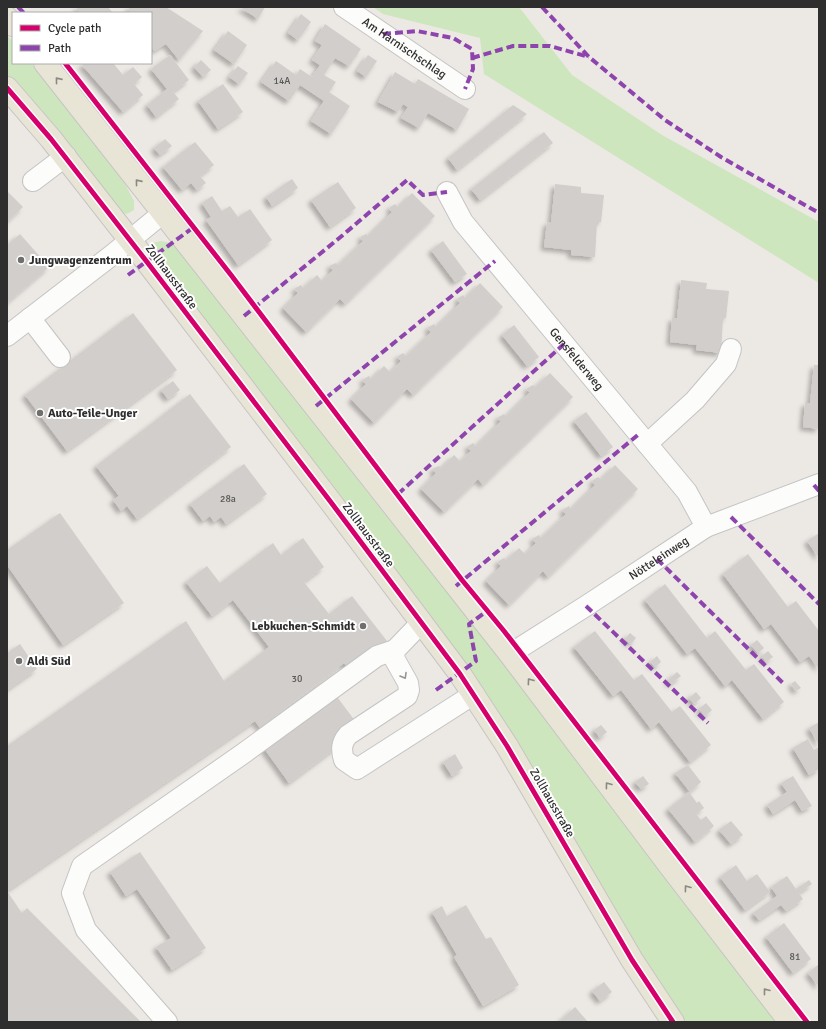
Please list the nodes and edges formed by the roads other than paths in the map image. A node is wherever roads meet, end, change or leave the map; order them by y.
1 (344, 7) edge
2 (46, 64) edge
3 (7, 88) edge
4 (465, 89) dead end
5 (66, 156) junction
6 (33, 181) dead end
7 (447, 192) dead end
8 (163, 212) junction
9 (130, 240) junction
10 (30, 318) junction
11 (7, 336) edge
12 (731, 349) dead end
13 (60, 357) dead end
14 (647, 444) junction
15 (819, 484) edge
16 (706, 527) junction
17 (422, 622) junction
18 (395, 650) junction
19 (510, 654) junction
20 (474, 694) junction
21 (665, 1019) edge
22 (167, 1022) edge
23 (790, 1022) edge

1 - 4 street, Am Harnischschlag
8 -> 2 main road
3 - 5 main road, Zollhausstraße
5 - 6 street
5 - 9 main road, Zollhausstraße
7 - 14 street, Gensfelderweg
8 - 9 street
8 - 19 main road
9 - 10 street
9 - 17 main road, Zollhausstraße
10 - 11 street
10 - 13 street
12 - 14 street
14 - 16 street, Gensfelderweg
15 - 16 street, Nötteleinweg
16 - 19 street, Nötteleinweg
17 - 18 street
17 - 20 main road, Zollhausstraße
18 -> 20 street
18 - 22 street
23 -> 19 main road
20 - 21 main road, Zollhausstraße

